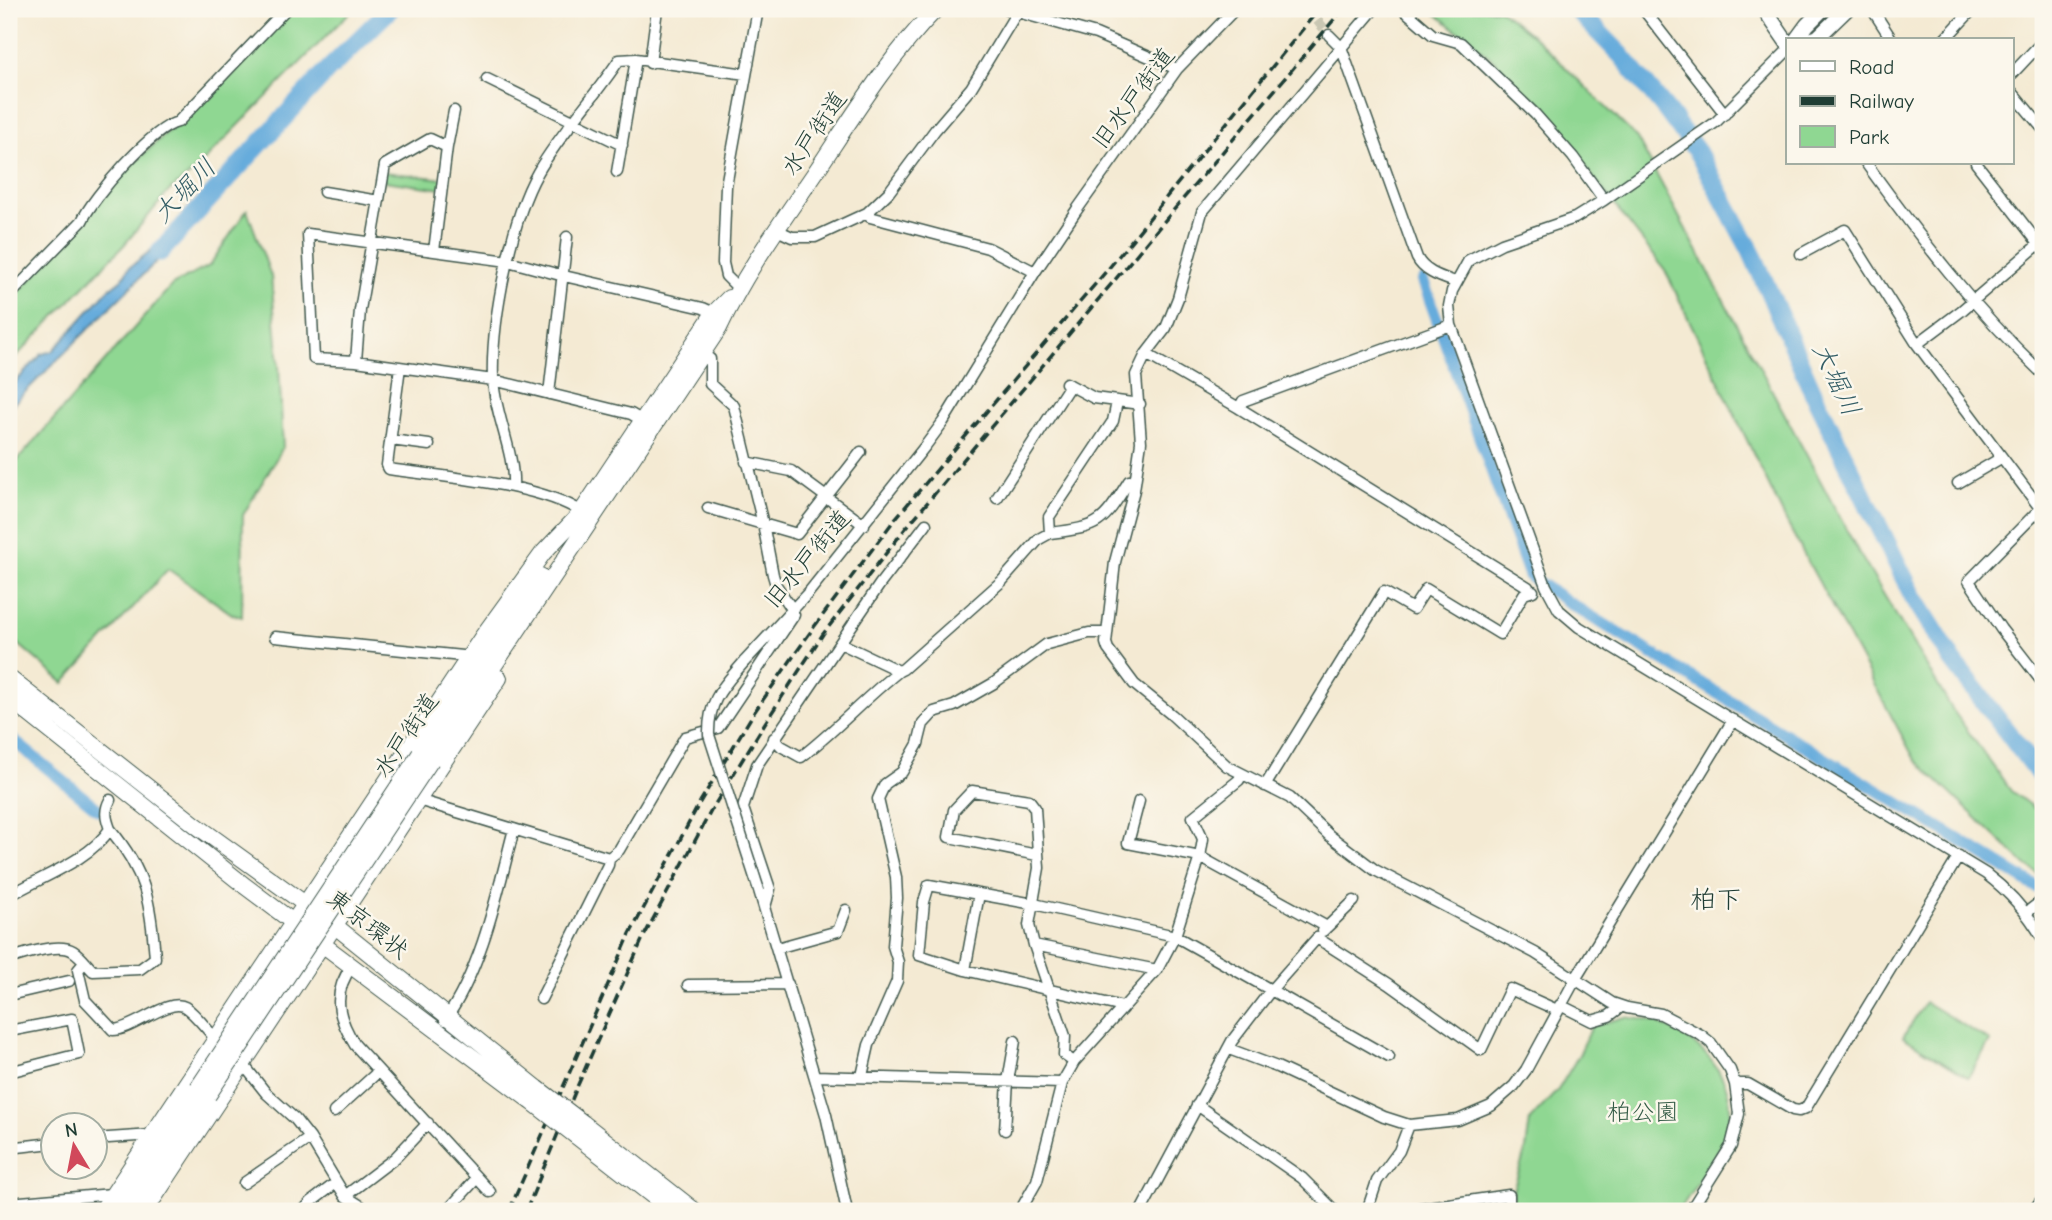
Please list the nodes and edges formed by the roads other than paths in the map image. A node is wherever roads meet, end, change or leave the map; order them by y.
1 (286, 9) edge
2 (657, 9) edge
3 (758, 9) edge
4 (936, 9) edge
5 (1235, 9) edge
6 (1374, 9) edge
7 (1403, 9) edge
8 (1643, 9) edge
9 (1764, 9) edge
10 (1823, 9) edge
11 (1847, 9) edge
12 (1872, 9) edge
13 (1973, 9) edge
14 (1012, 10) edge
15 (1329, 35) tunnel mouth
16 (1798, 38) edge
17 (1815, 38) edge
18 (1891, 38) edge
19 (1946, 38) edge
20 (1786, 41) edge
21 (2043, 41) edge
22 (1341, 47) junction
23 (1786, 52) edge
24 (636, 59) junction
25 (650, 63) junction
26 (1177, 69) junction
27 (2014, 72) edge
28 (746, 74) junction
29 (487, 79) dead end
30 (2014, 94) edge
31 (454, 111) dead end
32 (1720, 118) junction
33 (575, 121) junction
34 (2043, 129) edge
35 (622, 145) junction
36 (447, 147) junction
37 (1867, 164) edge
38 (1977, 164) edge
39 (617, 172) dead end
40 (324, 192) dead end
41 (1604, 200) junction
42 (379, 201) junction
43 (867, 213) junction
44 (777, 230) junction
45 (567, 237) dead end
46 (372, 243) junction
47 (2042, 245) edge
48 (434, 251) junction
49 (1801, 254) dead end
50 (508, 261) junction
51 (1035, 272) junction
52 (564, 276) junction
53 (1455, 282) junction
54 (738, 288) junction
55 (9, 296) edge
56 (1972, 301) junction
57 (714, 313) junction
58 (1451, 325) junction
59 (1917, 344) junction
60 (702, 354) junction
61 (1146, 354) junction
62 (356, 361) junction
63 (400, 367) junction
64 (2043, 374) edge
65 (493, 380) junction
66 (549, 394) junction
67 (1117, 402) junction
68 (1140, 404) junction
69 (1239, 408) junction
70 (643, 421) junction
71 (391, 440) junction
72 (429, 445) dead end
73 (861, 452) dead end
74 (2001, 458) junction
75 (746, 462) junction
76 (1135, 482) junction
77 (1958, 483) dead end
78 (613, 486) junction
79 (513, 487) junction
80 (826, 496) junction
81 (997, 498) dead end
82 (708, 508) dead end
83 (2042, 511) edge
84 (582, 512) junction
85 (763, 524) junction
86 (926, 524) dead end
87 (864, 525) junction
88 (1050, 533) junction
89 (1546, 586) junction
90 (809, 592) junction
91 (1530, 592) junction
92 (792, 609) junction
93 (1106, 633) junction
94 (275, 637) dead end
95 (839, 643) junction
96 (467, 659) junction
97 (899, 671) junction
98 (9, 678) edge
99 (2043, 683) edge
100 (9, 698) edge
101 (1733, 720) junction
102 (774, 738) junction
103 (426, 757) junction
104 (1241, 775) junction
105 (1265, 786) junction
106 (110, 800) dead end
107 (418, 800) junction
108 (1139, 801) dead end
109 (110, 829) junction
110 (513, 830) junction
111 (1037, 855) junction
112 (1959, 856) junction
113 (1200, 857) junction
114 (609, 858) junction
115 (979, 894) junction
116 (9, 896) edge
117 (1354, 901) dead end
118 (1034, 904) junction
119 (2043, 904) edge
120 (305, 905) junction
121 (765, 907) junction
122 (846, 910) dead end
123 (2026, 913) junction
124 (294, 922) junction
125 (334, 925) junction
126 (1327, 927) junction
127 (1175, 936) junction
128 (1317, 938) junction
129 (2043, 939) edge
130 (322, 943) junction
131 (1034, 945) junction
132 (777, 948) junction
133 (9, 958) edge
134 (84, 963) junction
135 (352, 966) junction
136 (965, 970) junction
137 (1157, 970) junction
138 (1576, 978) junction
139 (68, 981) dead end
140 (788, 984) junction
141 (688, 985) dead end
142 (1048, 988) junction
143 (1271, 990) junction
144 (9, 995) edge
145 (541, 999) dead end
146 (1123, 1007) junction
147 (1621, 1007) junction
148 (1559, 1008) junction
149 (448, 1016) junction
150 (438, 1029) junction
151 (9, 1031) edge
152 (216, 1039) junction
153 (1015, 1041) dead end
154 (1229, 1049) junction
155 (1390, 1057) dead end
156 (1074, 1062) junction
157 (243, 1064) junction
158 (379, 1071) junction
159 (9, 1072) edge
160 (815, 1076) junction
161 (862, 1076) junction
162 (1008, 1081) junction
163 (1062, 1083) junction
164 (1735, 1084) junction
165 (203, 1092) junction
166 (534, 1094) junction
167 (1197, 1105) junction
168 (334, 1112) dead end
169 (428, 1123) junction
170 (1409, 1125) junction
171 (579, 1129) junction
172 (1005, 1130) dead end
173 (152, 1135) junction
174 (108, 1138) edge
175 (310, 1138) junction
176 (38, 1144) edge
177 (9, 1147) edge
178 (477, 1179) junction
179 (244, 1182) dead end
180 (335, 1183) junction
181 (490, 1192) dead end
182 (112, 1194) junction
183 (345, 1196) junction
184 (2043, 1198) edge
185 (9, 1203) edge
186 (1427, 1209) edge
187 (102, 1211) edge
188 (116, 1211) edge
189 (131, 1211) edge
190 (145, 1211) edge
191 (303, 1211) edge
192 (364, 1211) edge
193 (447, 1211) edge
194 (672, 1211) edge
195 (695, 1211) edge
196 (847, 1211) edge
197 (1020, 1211) edge
198 (1141, 1211) edge
199 (1335, 1211) edge
200 (1367, 1211) edge
201 (1401, 1211) edge
202 (1509, 1211) edge
203 (1690, 1211) edge
204 (2033, 1211) edge

1 - 55 street
2 - 25 street
3 - 28 street
4 - 44 highway, 水戸街道
5 - 26 street, 旧水戸街道
6 - 22 street
7 - 41 street
8 - 32 street
9 - 20 main road
10 - 16 main road
11 - 17 main road
12 - 18 street
13 - 19 street
14 - 26 street
14 - 43 street
15 - 22 street
21 - 27 street
22 - 53 street
22 - 61 street
23 - 32 street
24 - 25 street
24 - 33 street
24 - 35 street
25 - 28 street
26 - 51 street, 旧水戸街道
28 - 54 street
29 - 33 street
30 - 34 street
31 - 36 street
32 - 41 street
33 - 35 street
33 - 50 street
35 - 39 street
36 - 42 street
36 - 48 street
37 - 56 street
38 - 47 street
40 - 42 street
41 - 53 street
42 - 46 street
43 - 44 street
43 - 51 street
44 - 54 highway, 水戸街道
45 - 52 street
46 - 48 street
46 - 62 street
46 - 62 street
47 - 56 street
48 - 50 street
49 - 59 street
50 - 52 street
50 - 65 street
51 - 87 street, 旧水戸街道
52 - 57 street
52 - 66 street
53 - 58 street
54 - 57 highway, 水戸街道
54 - 60 highway, 水戸街道
56 - 59 street
56 - 64 street
57 - 70 highway, 水戸街道
58 - 69 street
58 - 89 street
59 - 74 street
60 - 75 street
60 - 78 highway, 水戸街道
61 - 68 street
61 - 69 street
62 - 63 street
63 - 65 street
63 - 71 street
65 - 66 street
65 - 79 street
66 - 70 street
67 - 68 street
67 - 81 street
67 - 88 street
68 - 76 street
69 - 91 street
70 - 84 highway, 水戸街道
71 - 72 street
71 - 79 street
73 - 80 street
74 - 77 street
74 - 83 street
75 - 80 street
75 - 85 street
76 - 88 street
76 - 93 street
78 - 103 highway, 水戸街道
78 - 107 highway
79 - 84 street
80 - 85 street
80 - 87 street
82 - 85 street
83 - 99 street
84 - 96 highway
84 - 103 highway, 水戸街道
85 - 92 street
86 - 95 street
87 - 90 street, 旧水戸街道
88 - 97 street
89 - 91 street
89 - 101 street
90 - 92 street, 旧水戸街道
90 - 114 street
91 - 105 street
92 - 121 street, 旧水戸街道, bridge
93 - 104 street
93 - 161 street
94 - 96 street
95 - 97 street
95 - 102 street
96 - 120 highway
97 - 102 street
98 - 120 highway, 東京環状
100 - 124 highway, 東京環状
101 - 112 street
101 - 138 street
102 - 121 street
103 - 165 highway, 水戸街道, bridge
104 - 105 street
104 - 113 street
105 - 138 street
106 - 109 street
107 - 110 street
107 - 125 highway
108 - 113 street
109 - 116 street
109 - 134 street
110 - 114 street
110 - 149 street
111 - 111 street
111 - 118 street
112 - 123 street
112 - 164 street
113 - 126 street
113 - 127 street
114 - 145 street
115 - 118 street
115 - 136 street
115 - 136 street
117 - 126 street
118 - 127 street
118 - 131 street
119 - 123 street
120 - 124 highway
120 - 125 highway, 東京環状
121 - 132 street, 旧水戸街道
122 - 132 street
123 - 129 street
124 - 130 highway, 東京環状
124 - 152 highway
125 - 130 highway
125 - 149 highway, 東京環状
126 - 128 street
127 - 137 street
127 - 143 street
128 - 143 street
128 - 148 street
130 - 135 highway, 東京環状
130 - 157 highway
131 - 137 street
131 - 142 street
132 - 140 street, 旧水戸街道
133 - 134 street
134 - 152 street
135 - 150 highway, 東京環状
135 - 158 street
136 - 142 street
137 - 146 street
138 - 147 street
138 - 148 street
139 - 144 street
140 - 141 street
140 - 160 street, 旧水戸街道
142 - 146 street
142 - 156 street
143 - 154 street
143 - 155 street
146 - 156 street
147 - 148 street
147 - 164 street
148 - 170 street
149 - 150 street
149 - 166 highway, 東京環状
150 - 166 highway, 東京環状
151 - 159 street
152 - 173 highway
153 - 162 street
154 - 167 street
154 - 170 street
156 - 163 street
157 - 175 street
157 - 190 highway
158 - 168 street
158 - 169 street
160 - 161 street
160 - 196 street, 旧水戸街道
161 - 162 street
162 - 163 street
162 - 172 street
163 - 197 street
164 - 203 street
165 - 188 highway, 水戸街道
165 - 189 highway, 水戸街道
166 - 171 highway, 東京環状, bridge
167 - 198 street
167 - 199 street
169 - 178 street
169 - 183 street
170 - 200 street
171 - 194 highway, 東京環状
171 - 195 highway, 東京環状
173 - 174 street
173 - 182 highway
175 - 179 street
175 - 180 street
176 - 177 street
178 - 181 street
178 - 193 street
180 - 183 street
180 - 191 street
182 - 185 street
182 - 187 highway
183 - 192 street
184 - 204 street
186 - 201 street
186 - 202 street

